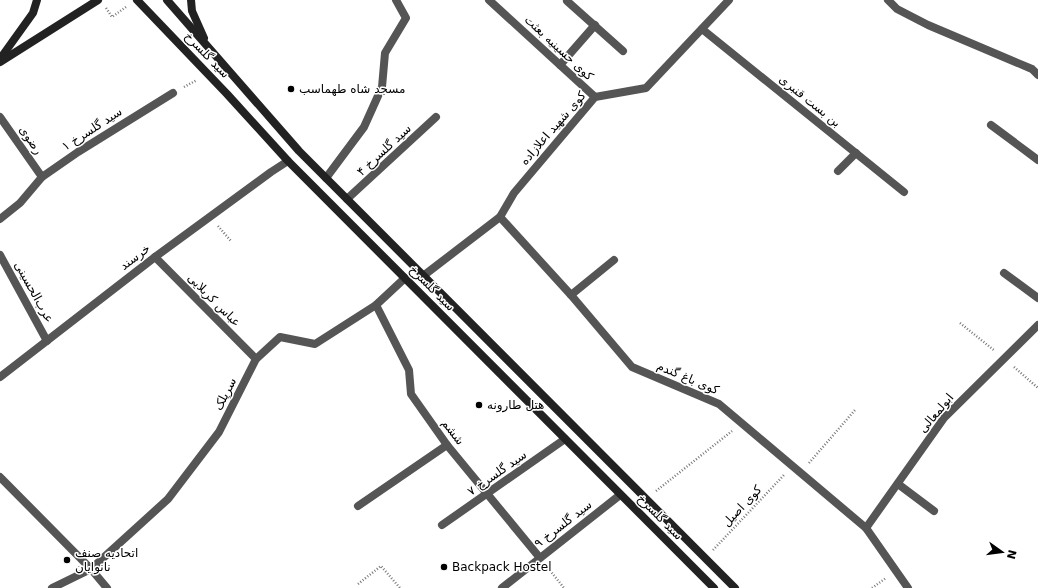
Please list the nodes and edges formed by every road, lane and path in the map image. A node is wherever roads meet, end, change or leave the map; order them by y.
1 (37, 0) edge
2 (137, 0) edge
3 (167, 0) edge
4 (191, 0) edge
5 (396, 0) edge
6 (489, 0) edge
7 (729, 0) edge
8 (888, 0) edge
9 (567, 1) dead end
10 (101, 3) edge
11 (129, 4) dead end
12 (595, 25) junction
13 (702, 29) junction
14 (209, 48) junction
15 (622, 51) dead end
16 (0, 59) edge
17 (0, 62) edge
18 (560, 65) junction
19 (208, 74) junction
20 (1038, 75) edge
21 (173, 93) joint
22 (595, 97) junction
23 (0, 117) edge
24 (436, 117) dead end
25 (991, 125) dead end
26 (856, 153) junction
27 (1038, 160) edge
28 (288, 161) junction
29 (838, 171) dead end
30 (42, 177) junction
31 (326, 178) junction
32 (904, 192) dead end
33 (347, 199) junction
34 (210, 216) junction
35 (500, 217) junction
36 (0, 219) edge
37 (231, 241) dead end
38 (0, 255) edge
39 (155, 257) junction
40 (614, 260) dead end
41 (1004, 273) dead end
42 (423, 276) junction
43 (405, 278) junction
44 (571, 295) junction
45 (1038, 298) edge
46 (376, 305) junction
47 (960, 323) dead end
48 (1038, 325) edge
49 (47, 340) junction
50 (1004, 358) junction
51 (256, 359) junction
52 (0, 377) edge
53 (1038, 388) edge
54 (855, 410) dead end
55 (742, 423) junction
56 (564, 439) junction
57 (447, 445) junction
58 (793, 466) junction
59 (801, 472) junction
60 (0, 477) edge
61 (898, 484) junction
62 (488, 494) junction
63 (620, 495) junction
64 (645, 499) junction
65 (358, 506) dead end
66 (934, 511) dead end
67 (442, 525) dead end
68 (866, 528) junction
69 (540, 558) junction
70 (705, 559) junction
71 (91, 569) junction
72 (358, 584) dead end
73 (52, 588) edge
74 (107, 588) edge
75 (400, 588) edge
76 (502, 588) edge
77 (564, 588) edge
78 (714, 588) edge
79 (735, 588) edge
80 (908, 588) edge

1 - 16 main road
2 - 19 main road, سید گلسرخ
3 - 14 main road, سید گلسرخ
4 - 14 main road
5 - 31 street
6 - 18 street, کوی حسینیه بعثت
7 - 13 street, کوی شهید اعلازاده
8 - 20 street
9 - 12 street
10 - 11 path
10 - 17 main road
12 - 15 street
12 - 18 street
13 - 22 street, کوی شهید اعلازاده
13 - 26 street, بن بست قنبری
14 - 31 main road, سید گلسرخ
18 - 22 street, کوی حسینیه بعثت
19 - 21 path
19 - 28 main road, سید گلسرخ
21 - 30 street, سید گلسرخ ۱
22 - 35 street, کوی شهید اعلازاده
23 - 30 street, رضوی
24 - 33 street, سید گلسرخ ۴
25 - 27 street
26 - 29 street
26 - 32 street, بن بست قنبری
28 - 34 street, خرسند
28 - 43 main road, سید گلسرخ
30 - 36 street, سید گلسرخ ۱
31 - 33 main road, سید گلسرخ
33 - 42 main road, سید گلسرخ
34 - 37 path
34 - 39 street, خرسند
35 - 42 street, کوی شهید اعلازاده
35 - 44 street, کوی باغ گندم
38 - 49 street, عرب‌الحسینی
39 - 49 street, خرسند
39 - 51 street, عباس کربلایی
40 - 44 street
41 - 45 street
42 - 64 main road, سید گلسرخ
43 - 46 street, سرپلک
43 - 56 main road, سید گلسرخ
44 - 55 street, کوی باغ گندم
46 - 51 street, سرپلک
46 - 57 street, ششم
47 - 50 path
48 - 50 street, ابولمعالی
49 - 52 street, خرسند
50 - 53 path
50 - 61 street, ابولمعالی
51 - 71 street, سرپلک
54 - 59 path
55 - 58 street, کوی باغ گندم
55 - 64 path
56 - 62 street, سید گلسرخ ۷
56 - 63 main road, سید گلسرخ
57 - 62 street, ششم
57 - 65 street
58 - 59 street, کوی باغ گندم
58 - 70 path, کوی اصیل
59 - 68 street, کوی باغ گندم
60 - 71 street
61 - 66 street
61 - 68 street, ابولمعالی
62 - 67 street, سید گلسرخ ۷
62 - 69 street, ششم
63 - 69 street, سید گلسرخ ۹
63 - 78 main road, سید گلسرخ
64 - 70 main road, سید گلسرخ
68 - 80 street, کوی باغ گندم
69 - 76 street, سید گلسرخ ۹
69 - 77 path
70 - 79 main road, سید گلسرخ
71 - 73 street, سرپلک
71 - 74 street
72 - 75 path

